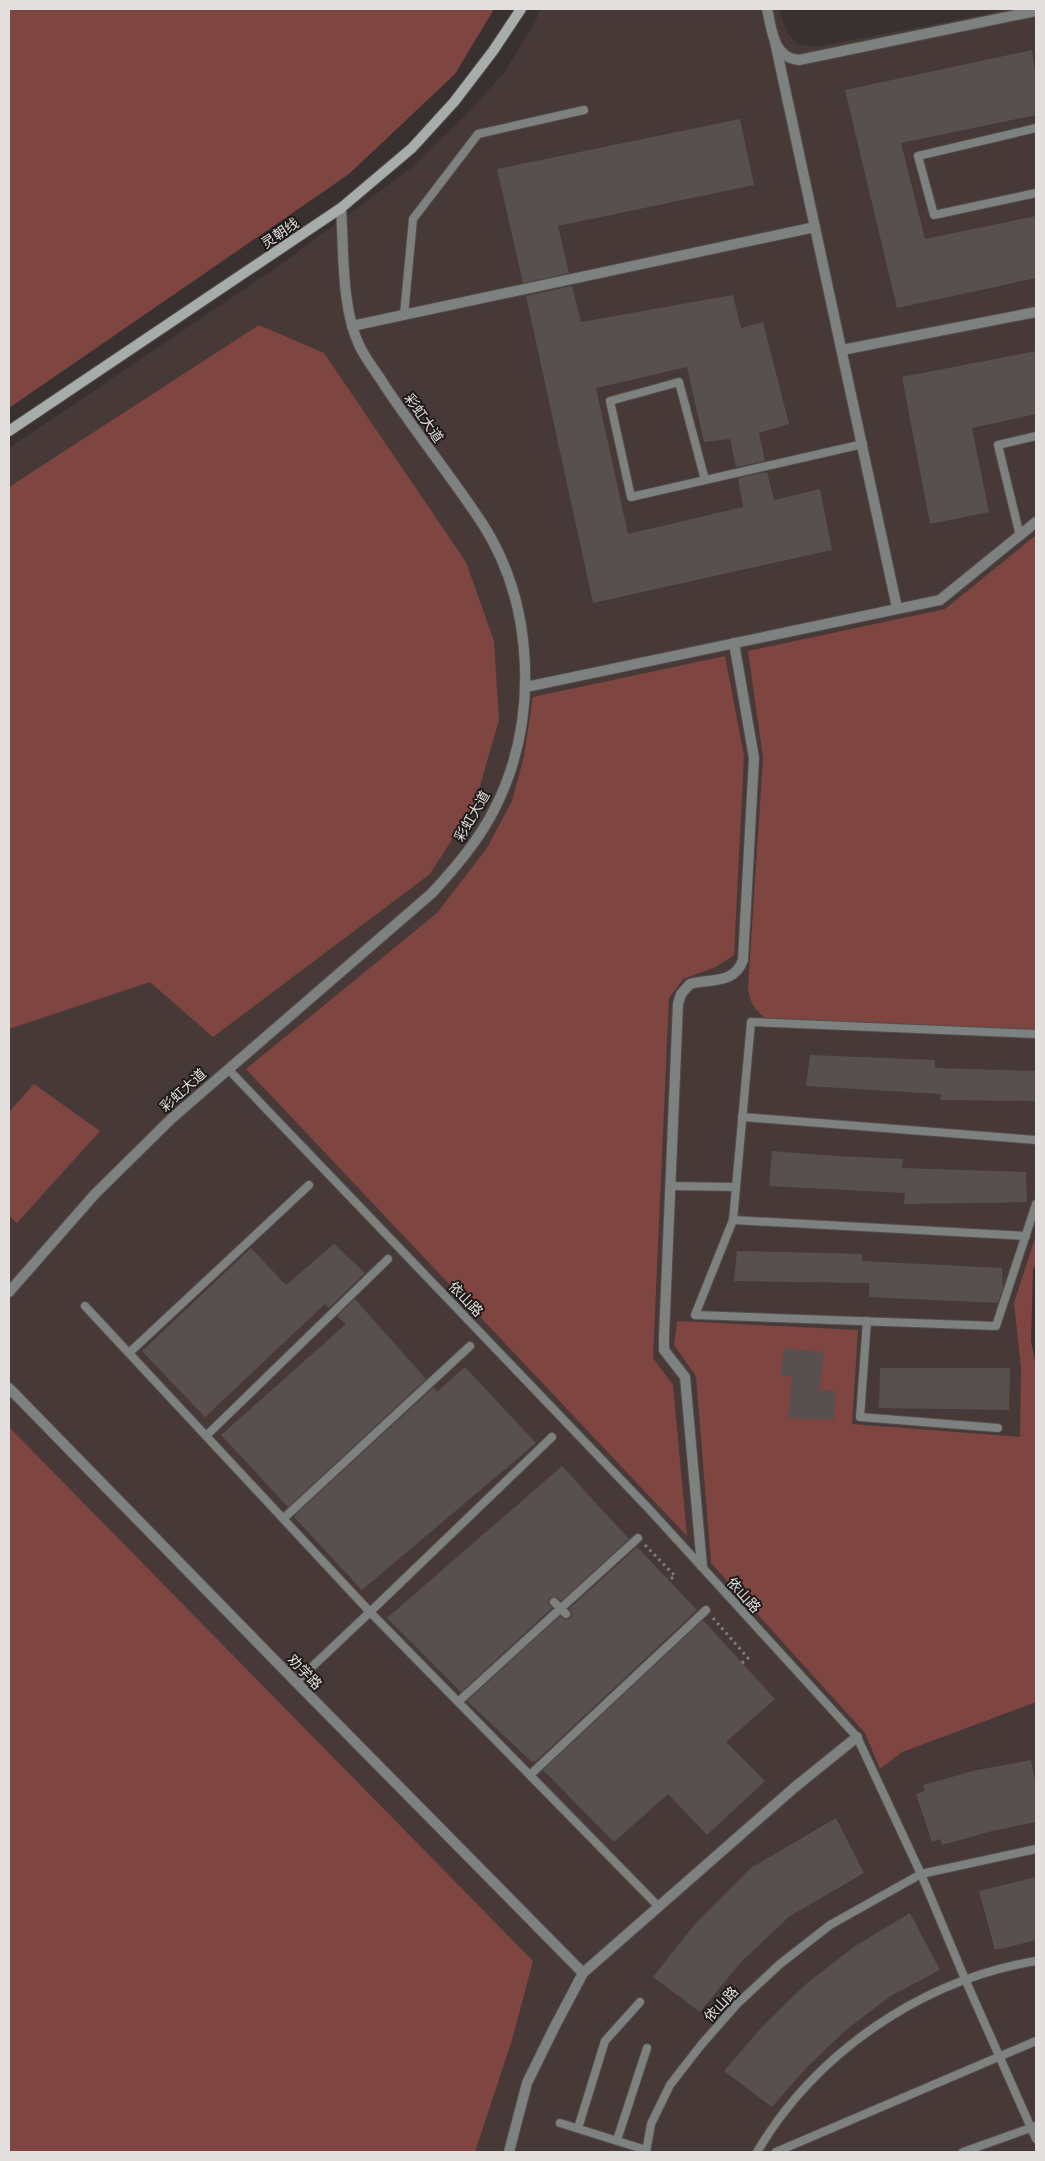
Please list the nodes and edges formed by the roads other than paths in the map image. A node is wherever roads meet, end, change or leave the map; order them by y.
1 (520, 9) edge
2 (767, 9) edge
3 (1036, 11) edge
4 (775, 42) junction
5 (584, 110) dead end
6 (1036, 128) edge
7 (1036, 193) edge
8 (341, 208) junction
9 (815, 227) junction
10 (1036, 312) edge
11 (404, 315) junction
12 (352, 326) junction
13 (842, 350) junction
14 (9, 431) edge
15 (1036, 436) edge
16 (863, 444) junction
17 (705, 480) junction
18 (1036, 522) edge
19 (1020, 536) junction
20 (897, 608) junction
21 (734, 643) junction
22 (526, 687) junction
23 (1036, 1034) edge
24 (228, 1068) junction
25 (742, 1117) junction
26 (1036, 1140) edge
27 (309, 1185) dead end
28 (671, 1186) junction
29 (736, 1187) junction
30 (1036, 1204) edge
31 (733, 1220) junction
32 (1026, 1236) junction
33 (388, 1259) dead end
34 (9, 1292) edge
35 (86, 1306) dead end
36 (867, 1321) junction
37 (470, 1346) dead end
38 (130, 1352) junction
39 (9, 1388) edge
40 (998, 1428) dead end
41 (207, 1435) junction
42 (552, 1437) dead end
43 (284, 1518) junction
44 (638, 1538) road end
45 (702, 1566) junction
46 (554, 1602) dead end
47 (706, 1610) road end
48 (563, 1611) junction
49 (370, 1612) junction
50 (296, 1682) junction
51 (459, 1701) junction
52 (857, 1738) junction
53 (531, 1774) junction
54 (1036, 1849) edge
55 (921, 1874) junction
56 (659, 1907) junction
57 (1036, 1962) edge
58 (583, 1973) junction
59 (965, 1980) junction
60 (640, 2002) dead end
61 (1036, 2041) edge
62 (647, 2048) dead end
63 (999, 2056) junction
64 (560, 2123) dead end
65 (1034, 2127) edge
66 (578, 2128) junction
67 (1036, 2139) edge
68 (617, 2140) junction
69 (646, 2151) edge
70 (510, 2152) edge
71 (757, 2152) edge
72 (781, 2152) edge
73 (963, 2152) edge

1 - 8 main road, 灵朝线
2 - 4 street
3 - 4 street
4 - 9 street
5 - 11 lane
6 - 7 lane
8 - 12 street, 彩虹大道
8 - 14 main road, 灵朝线
9 - 11 street
9 - 13 street
10 - 13 street
11 - 12 street
12 - 22 street, 彩虹大道
13 - 16 street
15 - 19 lane
16 - 17 lane
16 - 20 street
17 - 17 lane
18 - 19 street
19 - 20 street
20 - 21 street
21 - 22 street
21 - 28 street
22 - 24 street, 彩虹大道
23 - 25 lane
24 - 34 street, 彩虹大道
24 - 45 lane, 依山路
25 - 26 lane
25 - 29 lane
27 - 38 lane
28 - 29 lane
28 - 45 street
29 - 31 lane
30 - 32 lane
31 - 32 lane
31 - 36 lane
32 - 36 lane
33 - 41 lane
35 - 38 lane
36 - 40 lane
37 - 43 lane
38 - 41 lane
39 - 50 street, 劝学路
41 - 43 lane
42 - 49 lane
43 - 49 lane
44 - 48 lane
45 - 52 lane, 依山路
46 - 48 lane
47 - 53 lane
48 - 51 lane
49 - 50 lane
49 - 51 lane
50 - 58 street, 劝学路
51 - 53 lane
52 - 55 lane, 依山路
52 - 56 street
53 - 56 lane
54 - 55 lane
55 - 59 lane
55 - 69 lane, 依山路
56 - 58 street
57 - 59 lane
58 - 70 street
59 - 63 lane
59 - 71 lane
60 - 66 lane
61 - 63 lane
62 - 68 lane
63 - 65 lane
63 - 72 lane
64 - 66 lane
65 - 67 lane
65 - 73 lane
66 - 68 lane
68 - 69 lane

